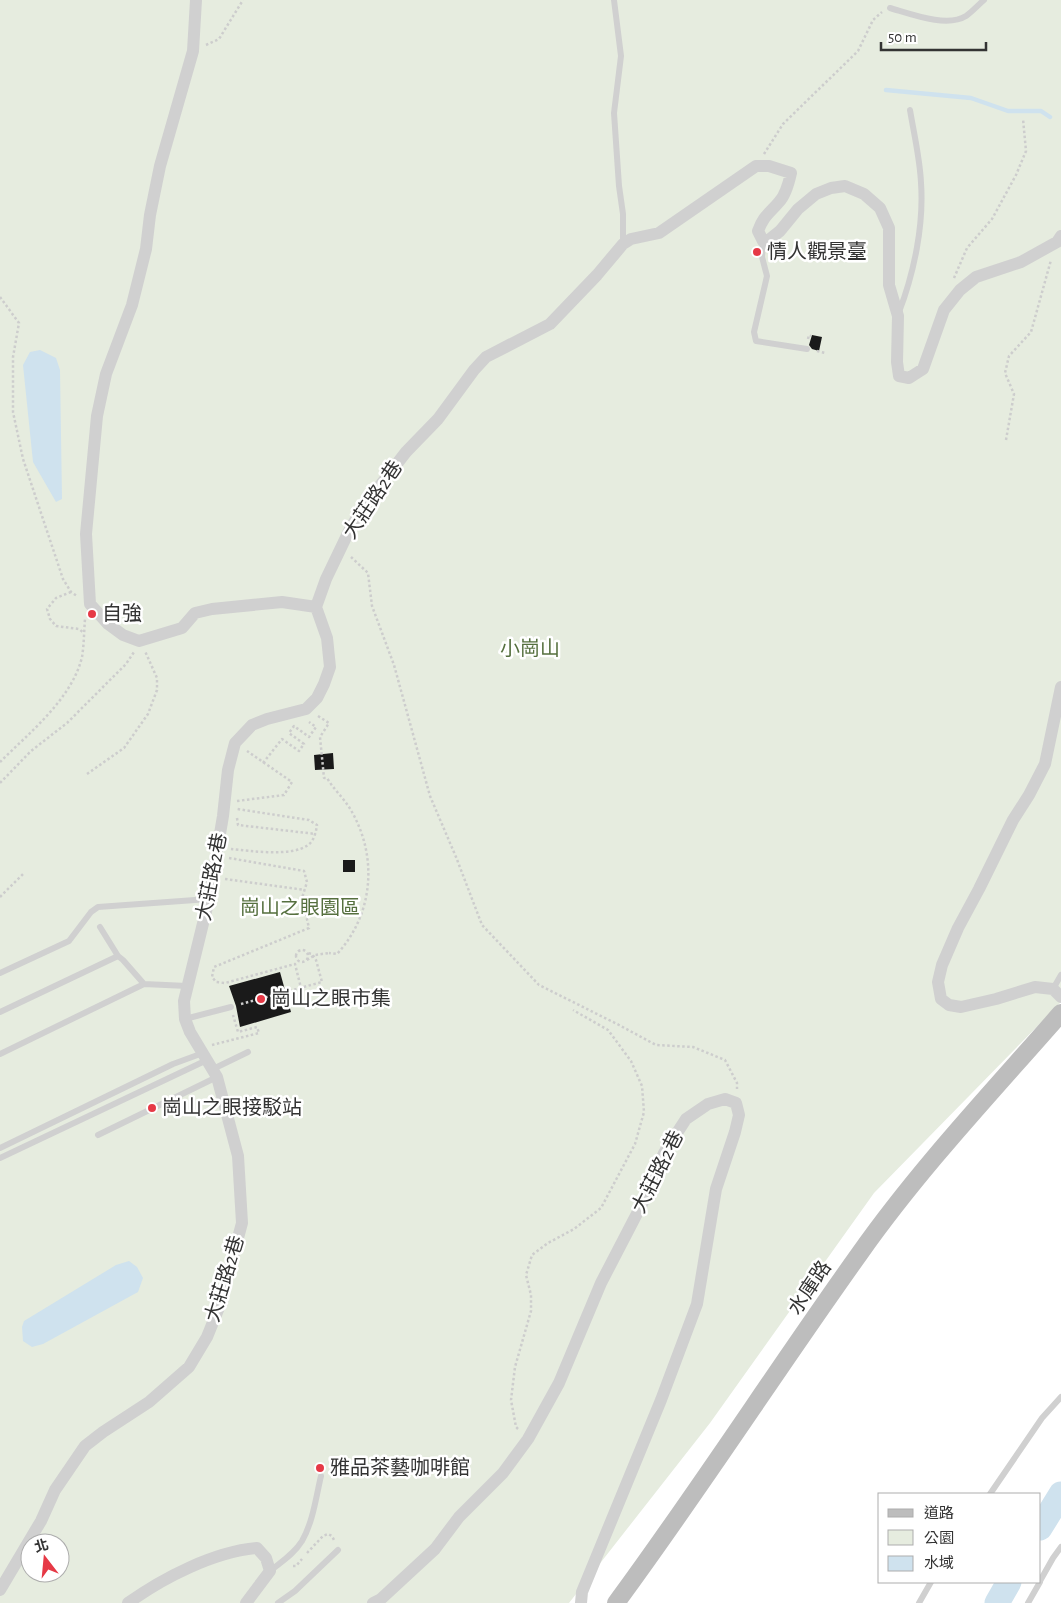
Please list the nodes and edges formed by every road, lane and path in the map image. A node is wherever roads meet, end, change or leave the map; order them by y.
1 (196, 0) edge
2 (243, 0) edge
3 (614, 0) edge
4 (984, 0) edge
5 (890, 8) joint
6 (193, 51) junction
7 (910, 110) dead end
8 (1023, 119) dead end
9 (756, 166) junction
10 (1059, 239) edge
11 (763, 241) junction
12 (622, 244) junction
13 (952, 284) dead end
14 (0, 297) edge
15 (898, 316) junction
16 (806, 349) dead end
17 (1006, 440) dead end
18 (342, 547) junction
19 (71, 592) junction
20 (90, 604) junction
21 (316, 607) junction
22 (84, 633) junction
23 (139, 641) junction
24 (1061, 687) edge
25 (315, 714) dead end
26 (309, 722) dead end
27 (235, 743) junction
28 (0, 762) edge
29 (263, 762) junction
30 (87, 774) dead end
31 (0, 783) edge
32 (223, 816) junction
33 (316, 834) junction
34 (227, 849) dead end
35 (226, 857) dead end
36 (24, 874) dead end
37 (214, 877) junction
38 (305, 890) junction
39 (0, 896) edge
40 (210, 899) junction
41 (100, 927) dead end
42 (308, 953) junction
43 (118, 956) junction
44 (307, 960) junction
45 (0, 973) edge
46 (1061, 975) edge
47 (144, 984) junction
48 (187, 986) junction
49 (301, 988) junction
50 (1057, 993) edge
51 (231, 1007) junction
52 (573, 1010) dead end
53 (0, 1012) edge
54 (1061, 1013) edge
55 (185, 1019) junction
56 (248, 1052) dead end
57 (0, 1054) edge
58 (208, 1061) junction
59 (736, 1103) junction
60 (98, 1135) dead end
61 (0, 1148) edge
62 (0, 1158) edge
63 (1061, 1397) edge
64 (528, 1439) junction
65 (321, 1476) dead end
66 (991, 1493) edge
67 (1061, 1547) edge
68 (338, 1550) joint
69 (274, 1567) junction
70 (1041, 1580) edge
71 (930, 1583) edge
72 (1039, 1583) edge
73 (0, 1590) edge
74 (251, 1601) edge
75 (128, 1603) edge
76 (278, 1603) edge
77 (374, 1603) edge
78 (581, 1603) edge
79 (616, 1603) edge
80 (919, 1603) edge
81 (1028, 1603) edge

1 - 6 street
2 - 6 path
3 - 12 lane
4 - 5 lane
5 - 9 path
6 - 20 street
7 - 15 lane
8 - 13 path
9 - 11 street
9 - 12 street
10 - 15 street
10 - 17 path
11 - 15 street
11 - 16 lane
12 - 18 street, 大莊路2巷
14 - 19 path
18 - 21 street, 大莊路2巷
18 - 59 path
19 - 20 path
19 - 22 path
20 - 22 path
20 - 23 street
21 - 23 street
21 - 27 street, 大莊路2巷
22 - 28 path
23 - 30 path
23 - 31 path
24 - 50 street
25 - 44 path, bridge
26 - 29 path
27 - 29 path
27 - 32 street, 大莊路2巷
29 - 33 path
32 - 33 path
32 - 37 street, 大莊路2巷
33 - 34 path
35 - 38 path
36 - 39 path
37 - 38 path
37 - 40 street, 大莊路2巷
38 - 49 path
40 - 45 lane
40 - 48 street, 大莊路2巷
41 - 43 lane
42 - 44 path
42 - 44 path
42 - 49 path
43 - 47 lane
43 - 53 lane
46 - 50 lane
47 - 48 lane
47 - 57 lane
48 - 55 street, 大莊路2巷
49 - 51 path
51 - 55 lane
51 - 58 path
52 - 64 path
54 - 79 street, 水庫路
55 - 58 street, 大莊路2巷
56 - 58 lane
58 - 60 lane
58 - 61 lane
58 - 62 lane
58 - 73 street, 大莊路2巷
59 - 64 street, 大莊路2巷
59 - 78 street
63 - 66 lane
64 - 77 street, 大莊路2巷
65 - 69 lane
67 - 70 lane
68 - 69 path
68 - 76 lane
69 - 74 street
69 - 75 street
71 - 80 lane
72 - 81 lane

